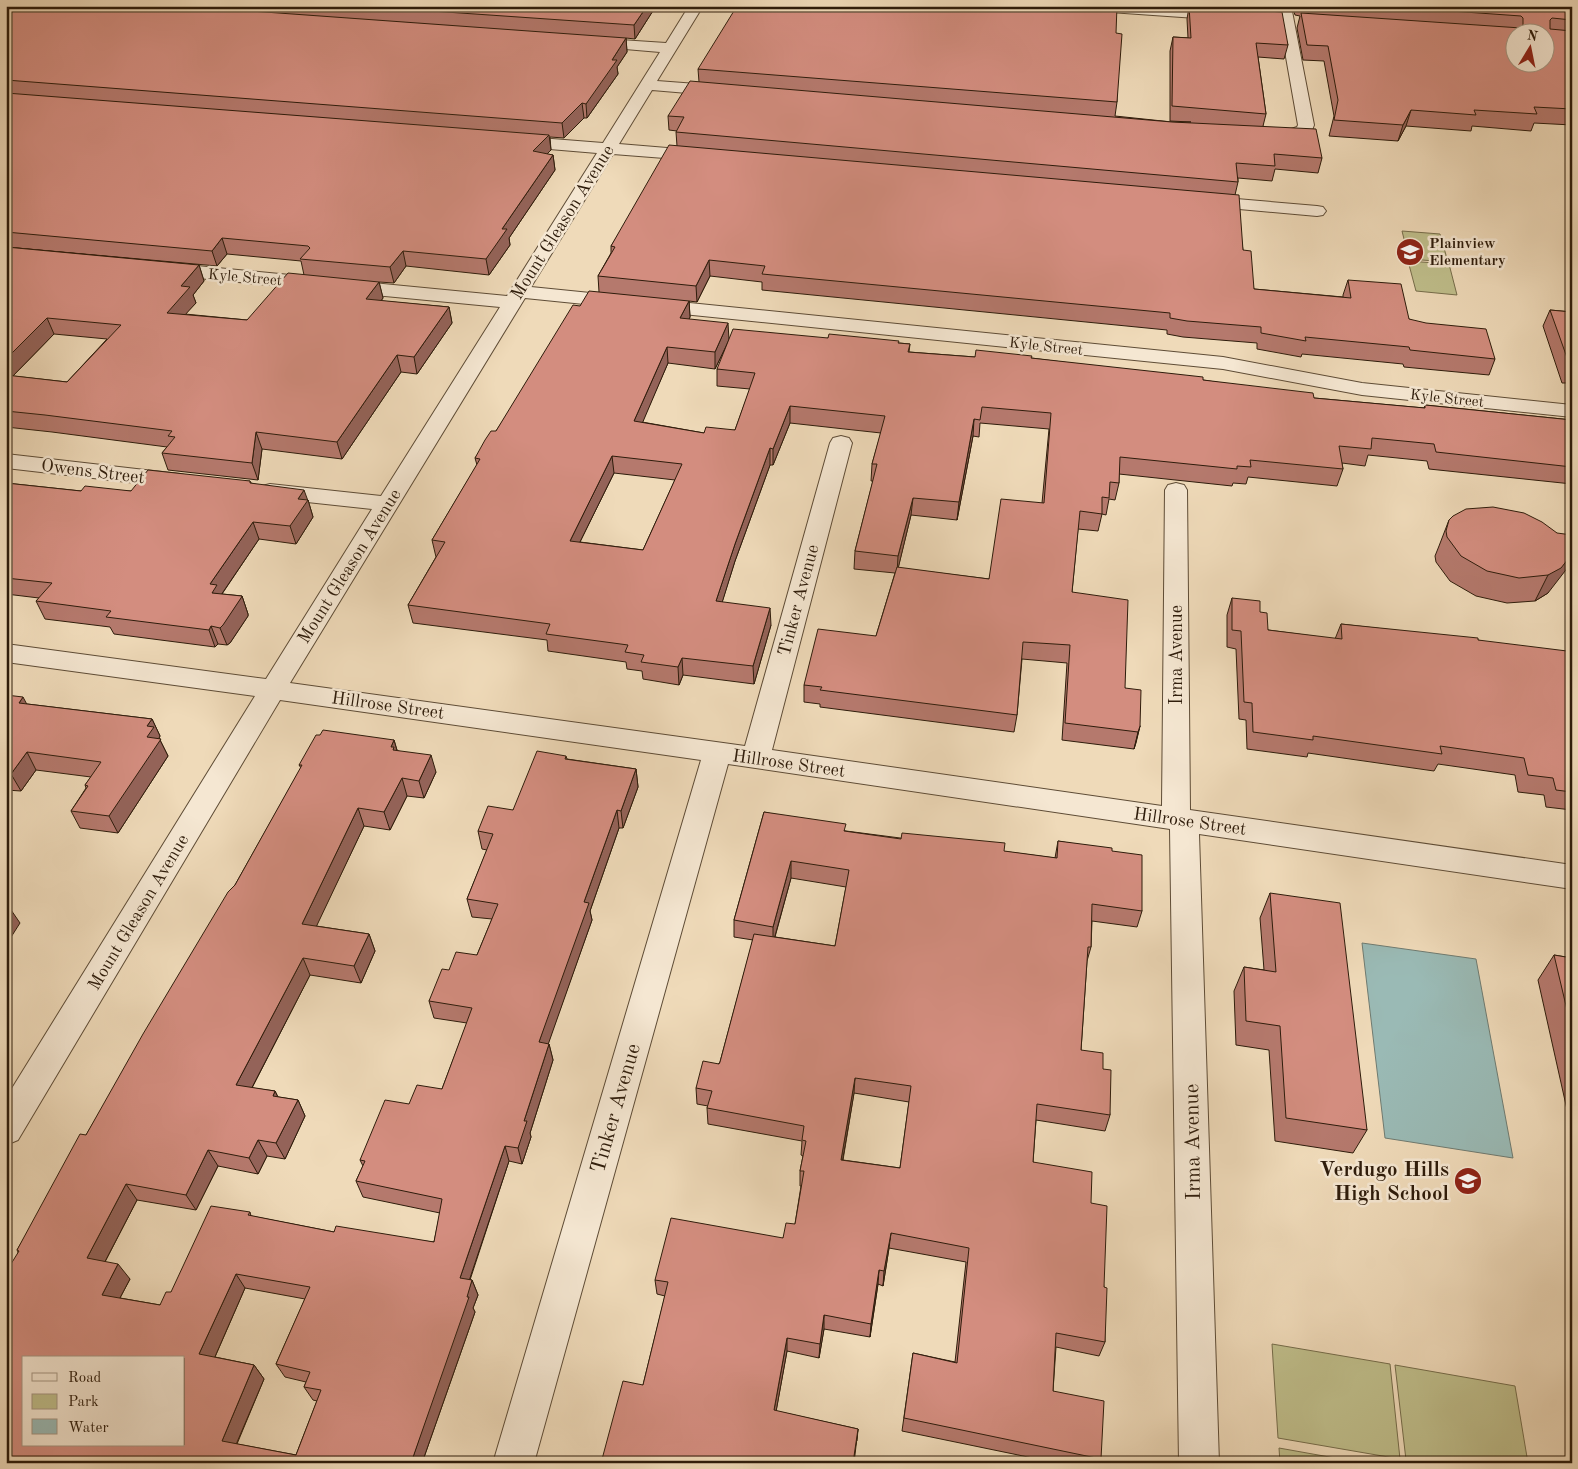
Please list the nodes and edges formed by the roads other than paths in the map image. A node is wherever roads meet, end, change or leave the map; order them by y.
1 (696, 6) edge
2 (1081, 6) edge
3 (1283, 16) edge
4 (1238, 17) edge
5 (1304, 22) edge
6 (579, 41) edge
7 (671, 48) junction
8 (647, 85) junction
9 (736, 92) edge
10 (1254, 134) edge
11 (494, 139) edge
12 (608, 148) junction
13 (716, 158) edge
14 (1189, 199) edge
15 (1317, 211) dead end
16 (149, 268) edge
17 (516, 297) junction
18 (1572, 411) edge
19 (841, 443) dead end
20 (6, 461) edge
21 (203, 483) edge
22 (253, 489) edge
23 (1176, 490) dead end
24 (388, 504) junction
25 (6, 653) edge
26 (274, 689) junction
27 (718, 752) junction
28 (756, 757) junction
29 (1180, 820) junction
30 (1572, 877) edge
31 (6, 1129) edge
32 (513, 1463) edge
33 (1200, 1463) edge

1 - 7 street, Mount Gleason Avenue
2 - 4 street
3 - 5 street
3 - 10 street
6 - 7 street
7 - 8 street, Mount Gleason Avenue
8 - 9 street
8 - 12 street, Mount Gleason Avenue
11 - 12 street
12 - 13 street
12 - 17 street, Mount Gleason Avenue
14 - 15 street
16 - 17 street, Kyle Street
17 - 18 street, Kyle Street
17 - 24 street, Mount Gleason Avenue
19 - 28 street, Tinker Avenue
20 - 21 street, Owens Street
22 - 24 street
23 - 29 street, Irma Avenue
24 - 26 street, Mount Gleason Avenue
25 - 26 street, Hillrose Street
26 - 27 street, Hillrose Street
26 - 31 street, Mount Gleason Avenue
27 - 28 street, Hillrose Street
27 - 32 street, Tinker Avenue
28 - 29 street, Hillrose Street
29 - 30 street, Hillrose Street
29 - 33 street, Irma Avenue

